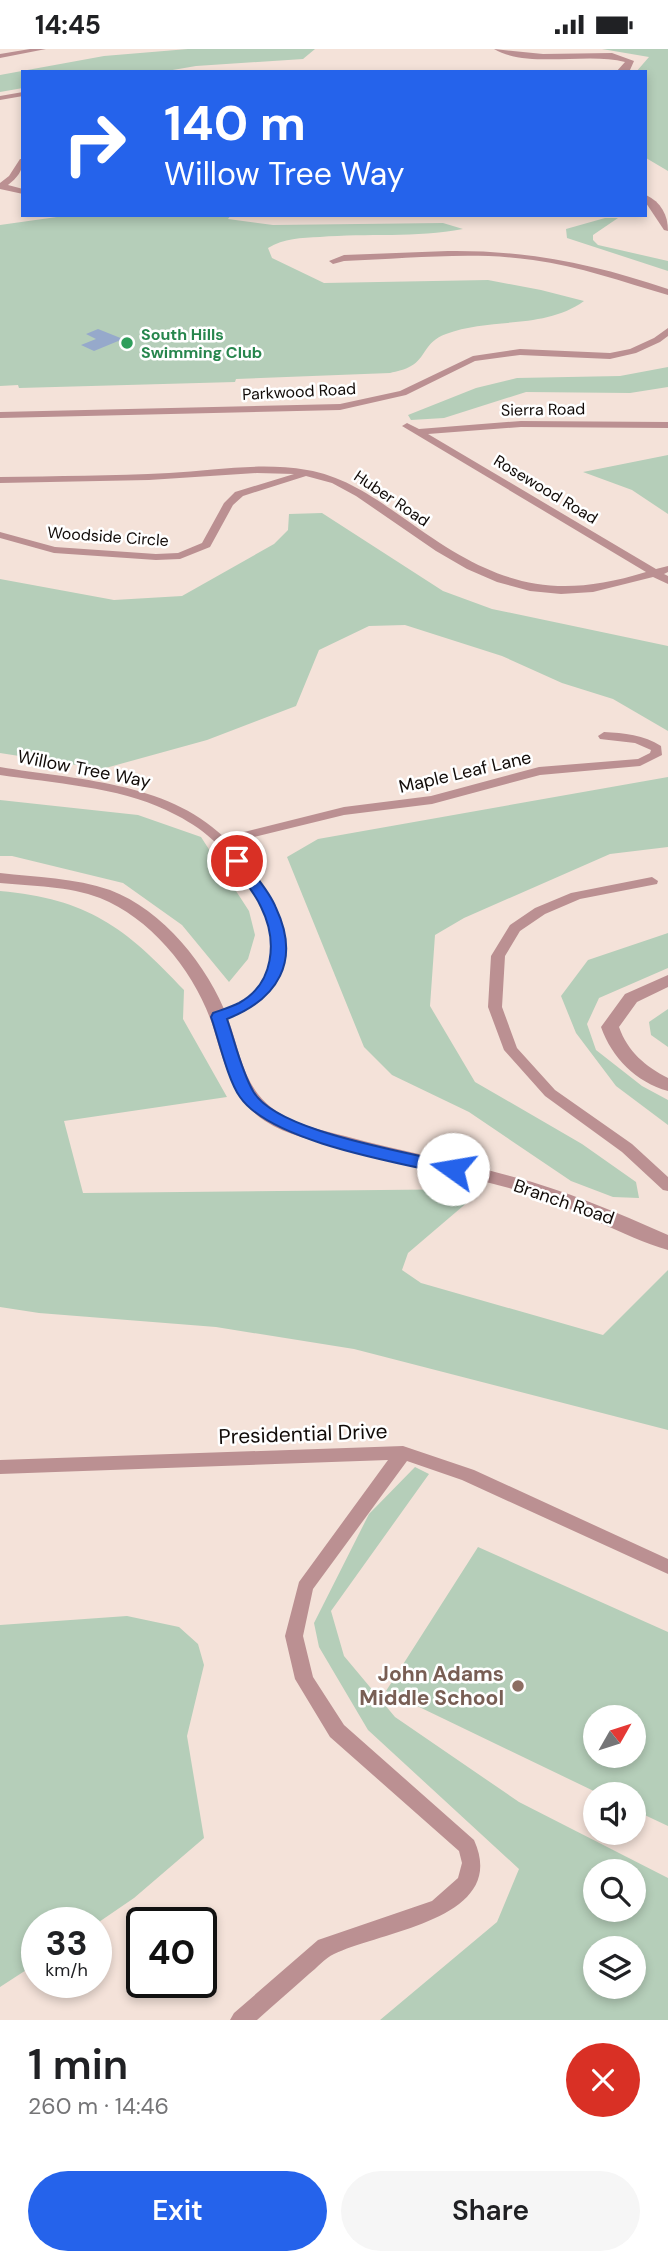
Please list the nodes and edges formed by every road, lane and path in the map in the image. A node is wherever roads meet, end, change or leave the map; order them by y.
1 (43, 49) edge
2 (498, 49) edge
3 (0, 56) edge
4 (624, 70) edge
5 (21, 94) edge
6 (0, 98) edge
7 (21, 164) edge
8 (1, 187) edge
9 (21, 192) edge
10 (647, 199) edge
11 (647, 208) edge
12 (659, 211) junction
13 (668, 228) edge
14 (333, 261) dead end
15 (668, 292) edge
16 (668, 331) edge
17 (0, 415) edge
18 (668, 425) edge
19 (407, 426) dead end
20 (418, 432) junction
21 (309, 473) junction
22 (0, 480) edge
23 (0, 535) edge
24 (668, 569) edge
25 (655, 573) junction
26 (668, 581) edge
27 (604, 736) dead end
28 (0, 771) edge
29 (222, 841) junction
30 (0, 878) edge
31 (652, 881) dead end
32 (668, 980) edge
33 (218, 1017) junction
34 (668, 1085) edge
35 (668, 1186) edge
36 (668, 1243) edge
37 (403, 1453) junction
38 (0, 1467) edge
39 (668, 1567) edge
40 (241, 2020) edge

1 - 3 street
2 - 4 street
5 - 6 street
7 - 8 street
8 - 9 street
10 - 12 street
11 - 12 street
12 - 13 street
14 - 15 street
16 - 17 street, Parkwood Road
18 - 20 street, Sierra Road
19 - 20 street, Rosewood Road
20 - 25 street, Rosewood Road
21 - 22 street, Huber Road
21 - 23 street, Woodside Circle
21 - 25 street, Huber Road
24 - 25 street, Huber Road
25 - 26 street, Rosewood Road
27 - 29 street, Maple Leaf Lane
28 - 29 street, Willow Tree Way
29 - 33 street, Willow Tree Way
30 - 33 street, Branch Road
31 - 35 street
32 - 34 street
33 - 36 street, Branch Road
37 - 38 street, Presidential Drive
37 - 39 street, Presidential Drive
37 - 40 street

